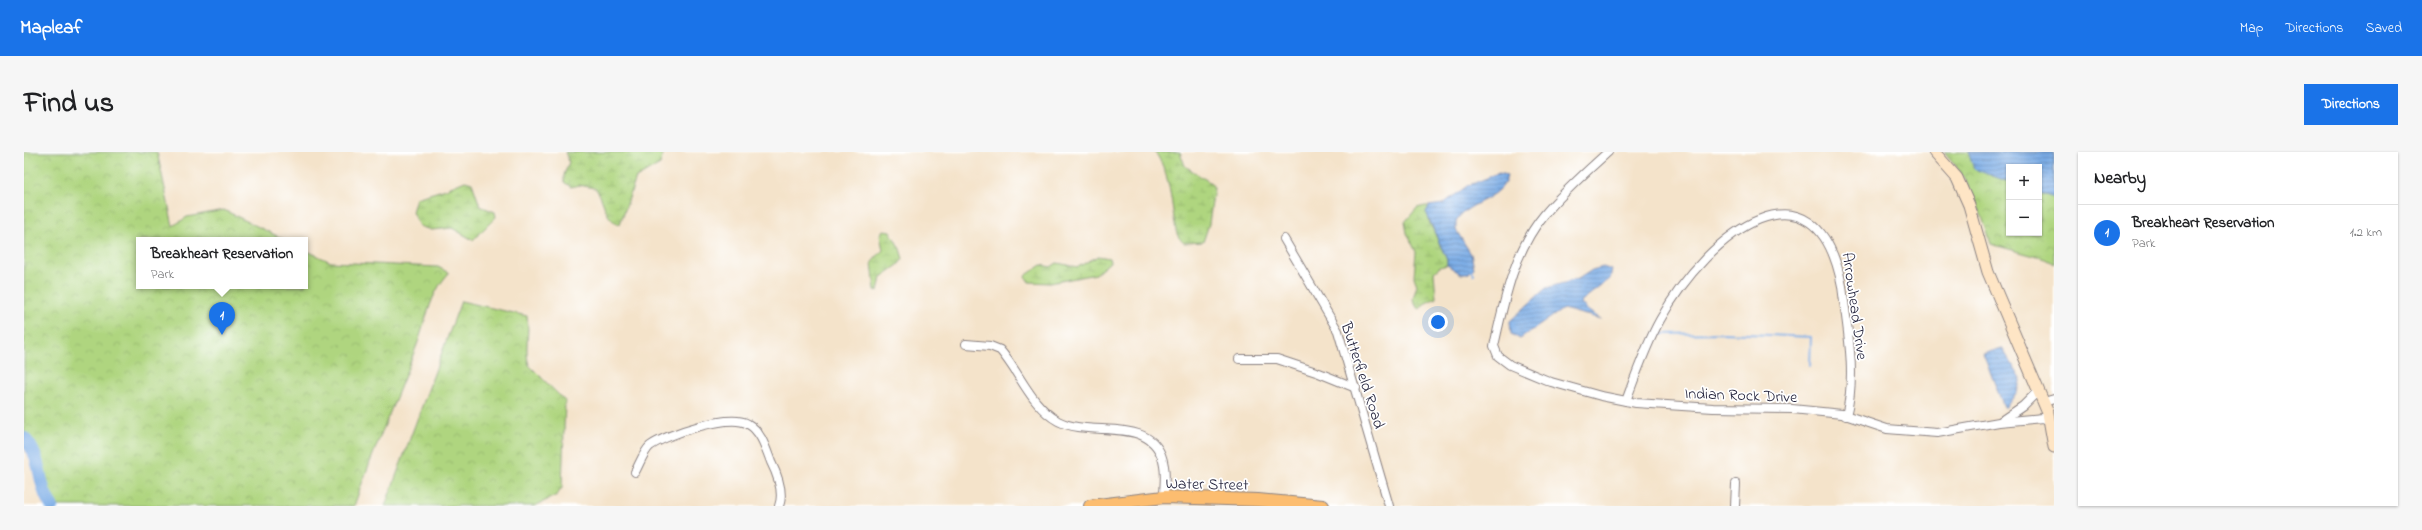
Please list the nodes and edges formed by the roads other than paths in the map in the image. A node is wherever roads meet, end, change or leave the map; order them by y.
1 (1608, 152) edge
2 (1934, 152) edge
3 (1829, 233) dead end
4 (1718, 235) dead end
5 (1284, 239) dead end
6 (966, 344) dead end
7 (1239, 359) dead end
8 (1356, 388) junction
9 (2039, 390) junction
10 (2049, 400) edge
11 (1626, 401) junction
12 (1846, 416) junction
13 (2050, 421) junction
14 (1999, 422) junction
15 (2054, 447) edge
16 (635, 472) dead end
17 (1736, 484) dead end
18 (1164, 497) junction
19 (779, 506) edge
20 (1090, 506) edge
21 (1323, 506) edge
22 (1389, 506) edge
23 (1735, 506) edge

1 - 11 street, Indian Rock Drive
2 - 9 main road
3 - 12 street, Arrowhead Drive
4 - 11 street
5 - 8 street, Butterfield Road
6 - 18 street
7 - 8 street
8 - 22 street, Butterfield Road
9 - 10 main road
9 - 14 street
10 - 13 main road
11 - 12 street, Indian Rock Drive
12 - 14 street, Indian Rock Drive
13 - 14 street, Indian Rock Drive
13 - 15 main road
16 - 19 street
17 - 23 street
18 - 20 main road, Water Street
18 - 21 main road, Water Street

